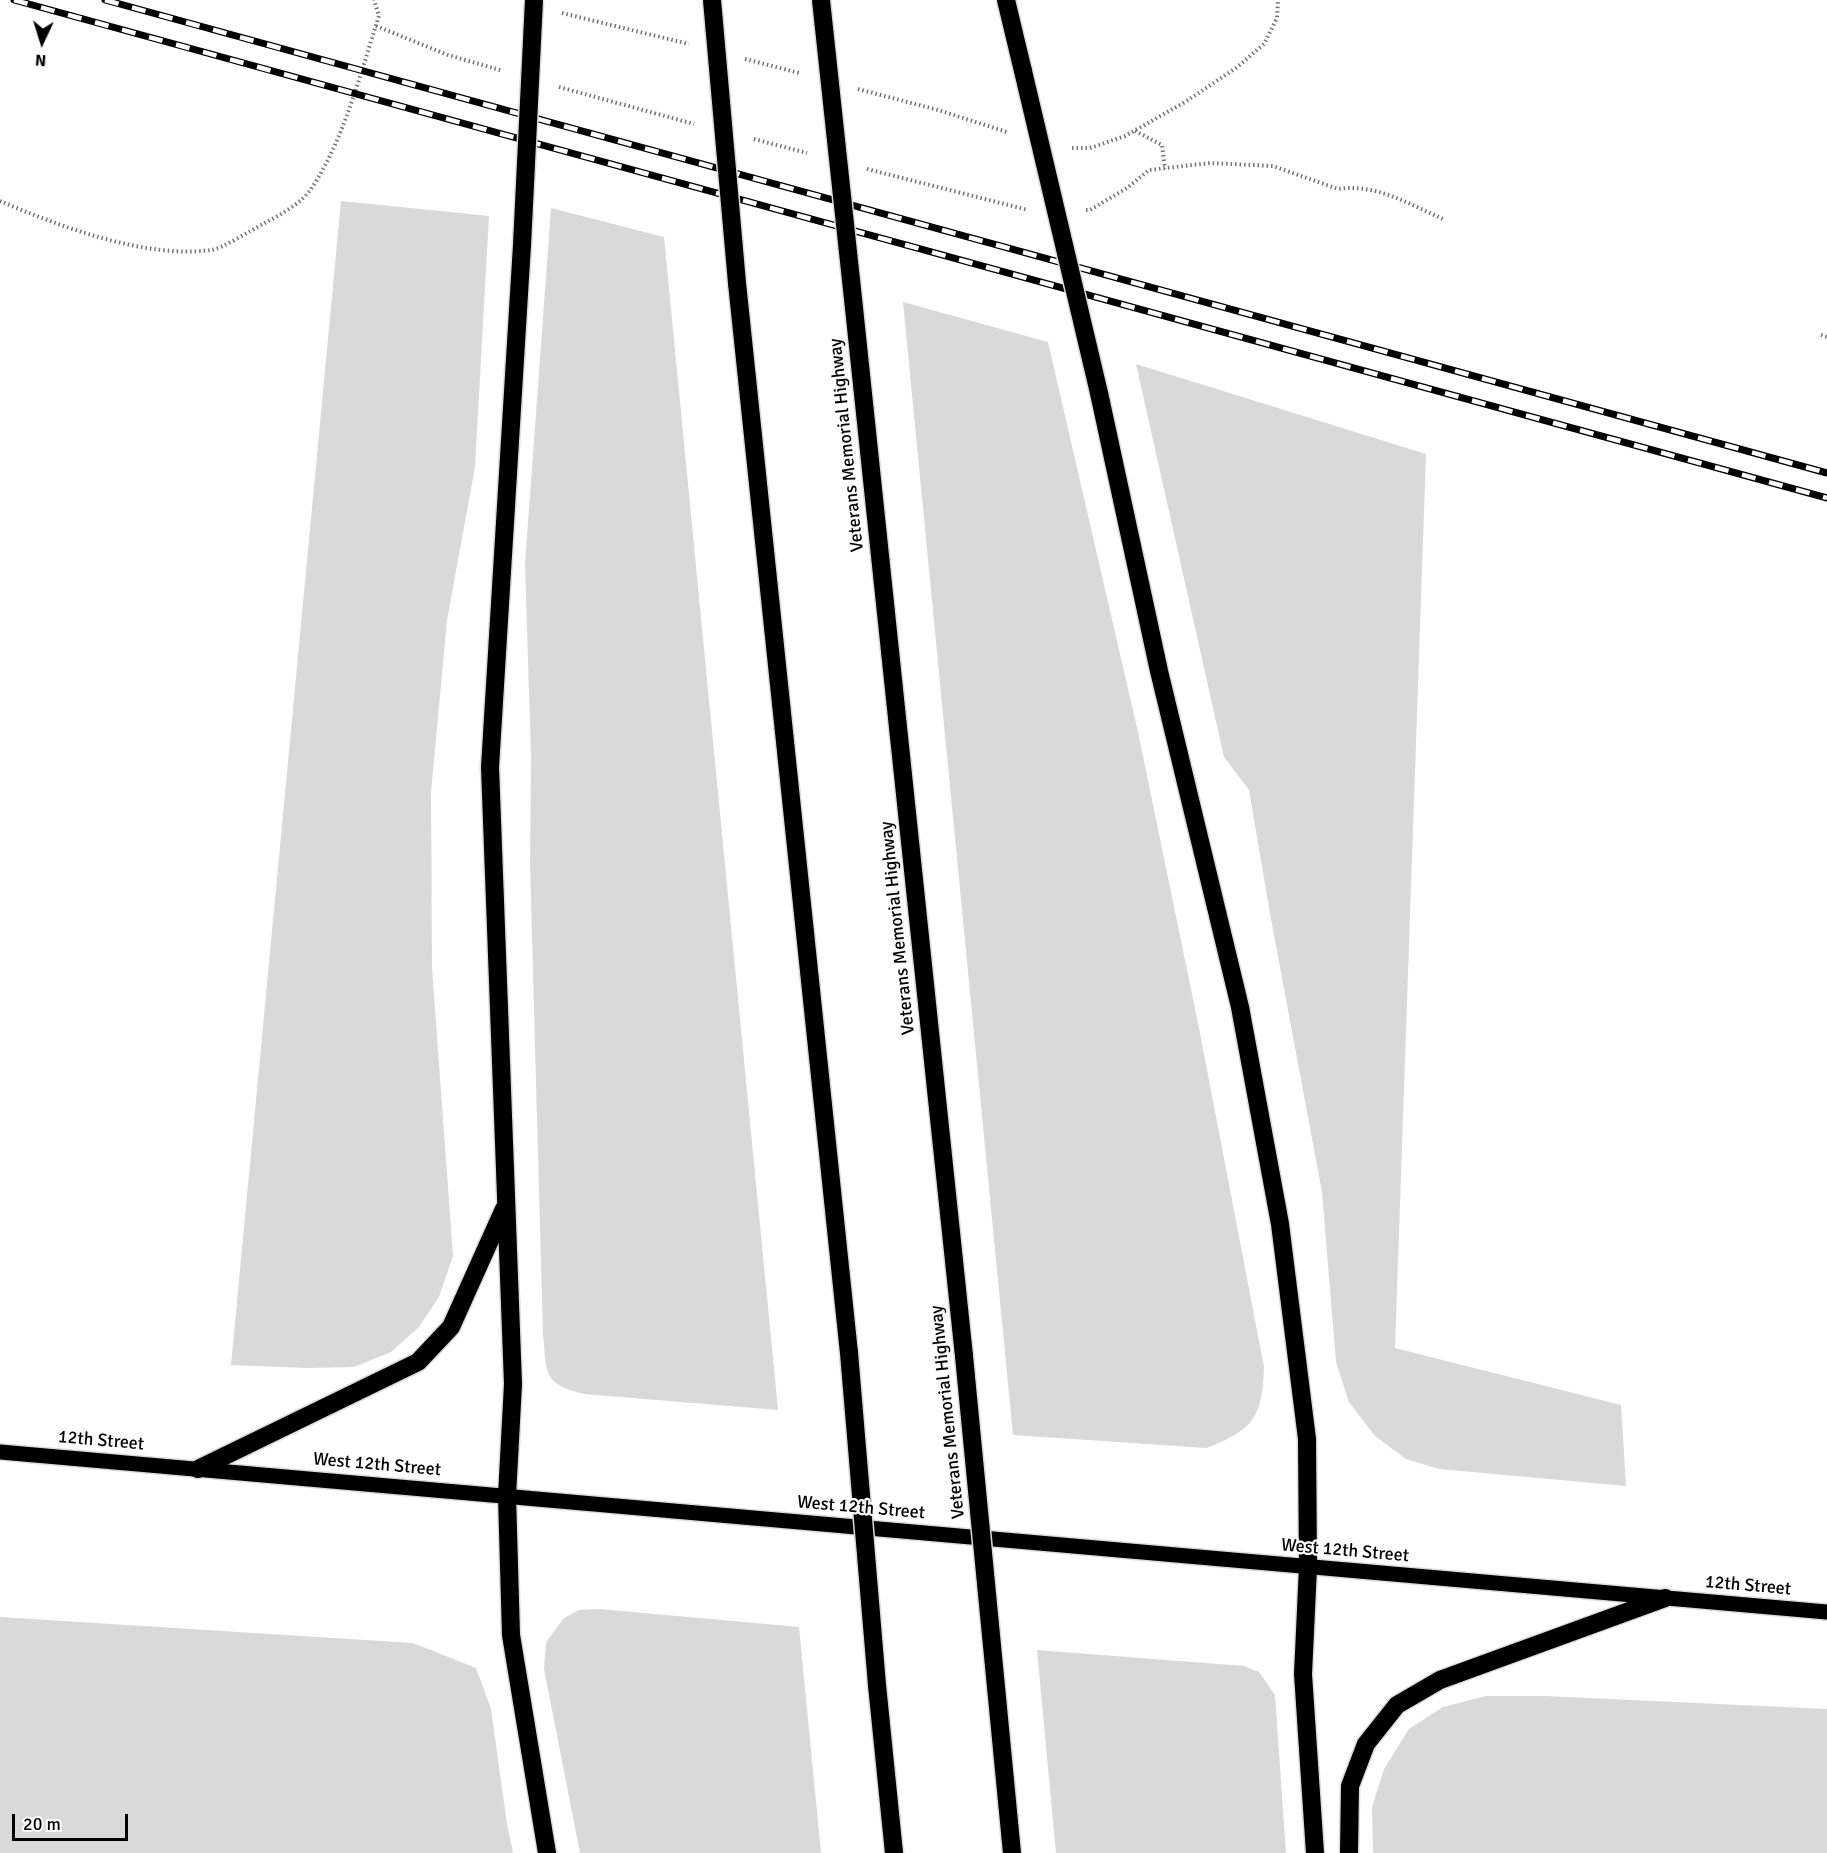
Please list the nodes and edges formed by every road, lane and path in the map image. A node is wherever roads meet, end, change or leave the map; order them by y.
1 (374, 0) edge
2 (534, 0) edge
3 (712, 0) edge
4 (821, 0) edge
5 (1006, 0) edge
6 (1278, 0) edge
7 (554, 11) dead end
8 (376, 26) junction
9 (698, 47) dead end
10 (744, 59) dead end
11 (504, 71) dead end
12 (801, 74) dead end
13 (548, 84) dead end
14 (847, 86) dead end
15 (698, 124) dead end
16 (1134, 131) junction
17 (1017, 135) dead end
18 (744, 137) dead end
19 (1070, 148) dead end
20 (813, 155) dead end
21 (860, 167) dead end
22 (1165, 169) junction
23 (0, 201) edge
24 (1034, 210) dead end
25 (1079, 210) dead end
26 (1443, 219) dead end
27 (1821, 335) dead end
28 (1827, 337) edge
29 (506, 1205) junction
30 (0, 1452) edge
31 (198, 1469) junction
32 (507, 1496) junction
33 (1308, 1567) junction
34 (1665, 1598) junction
35 (1827, 1612) edge
36 (547, 1853) edge
37 (894, 1853) edge
38 (1012, 1853) edge
39 (1315, 1853) edge
40 (1349, 1853) edge

1 - 8 path
2 - 29 highway, bridge
3 - 37 highway, bridge
4 - 38 highway, Veterans Memorial Highway, bridge
5 - 33 highway, bridge
6 - 16 path
7 - 9 path
8 - 11 path
8 - 23 path
10 - 12 path
13 - 15 path
14 - 17 path
16 - 19 path
16 - 22 path
18 - 20 path
21 - 24 path
22 - 25 path
22 - 26 path
27 - 28 path
29 - 31 highway
29 - 32 highway
30 - 31 main road, 12th Street
31 - 32 main road, West 12th Street
32 - 33 main road, West 12th Street
32 - 36 highway
33 - 34 main road, West 12th Street
33 - 39 highway
34 - 35 main road, 12th Street
34 - 40 highway

